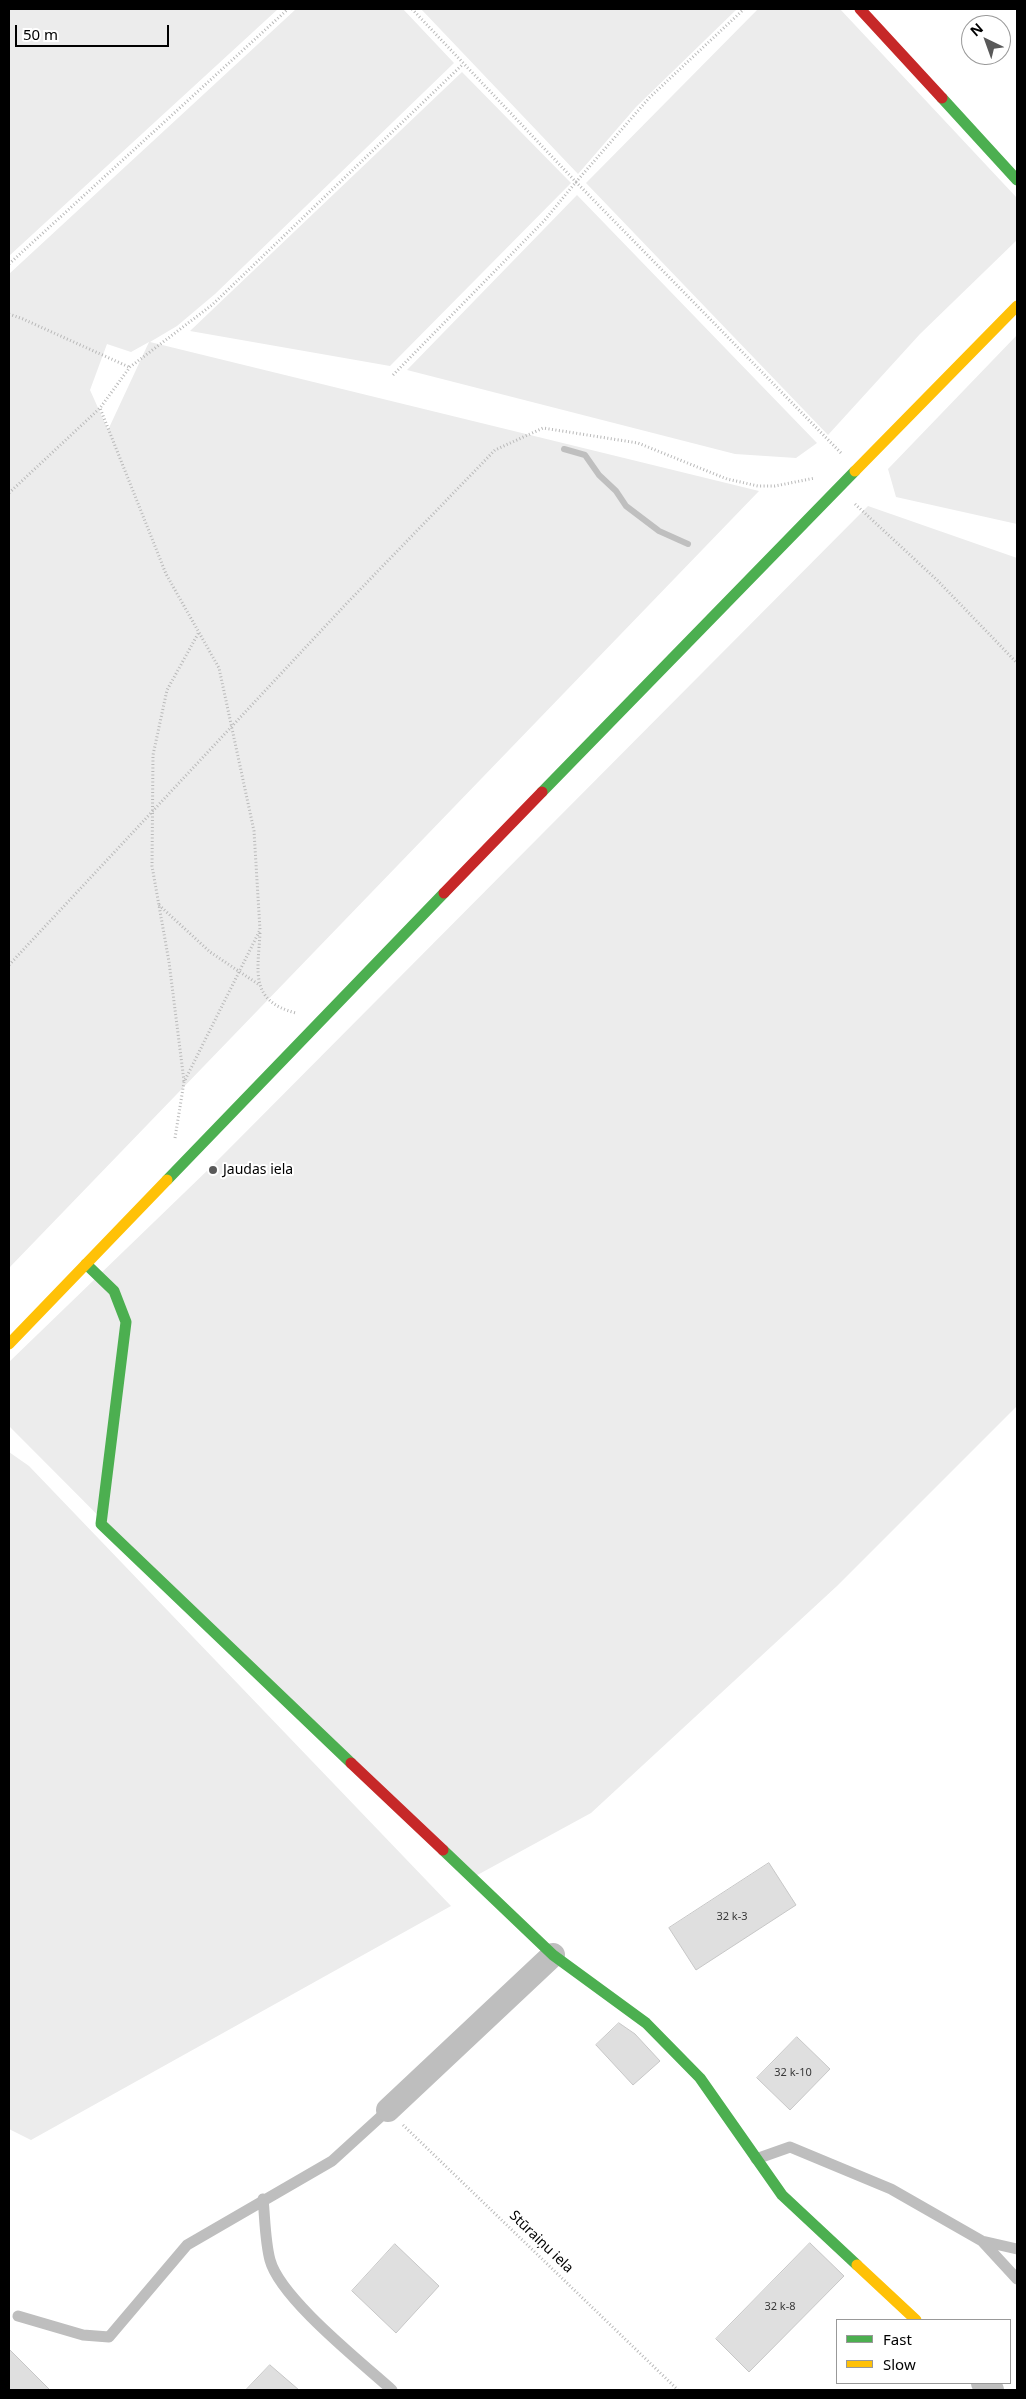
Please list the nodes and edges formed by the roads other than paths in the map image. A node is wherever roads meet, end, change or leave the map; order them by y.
1 (860, 9) edge
2 (1017, 180) edge
3 (1017, 306) edge
4 (86, 1264) junction
5 (9, 1344) edge
6 (553, 1955) junction
7 (388, 2110) joint
8 (756, 2159) junction
9 (263, 2199) junction
10 (982, 2241) junction
11 (1017, 2249) edge
12 (1017, 2279) edge
13 (18, 2316) dead end
14 (915, 2319) edge
15 (392, 2390) edge

1 - 2 street
3 - 4 street
4 - 5 street
4 - 6 street
6 - 7 street
6 - 8 street
7 - 9 lane
8 - 10 lane
8 - 14 street
9 - 13 lane
9 - 15 lane
10 - 11 lane
10 - 12 lane

